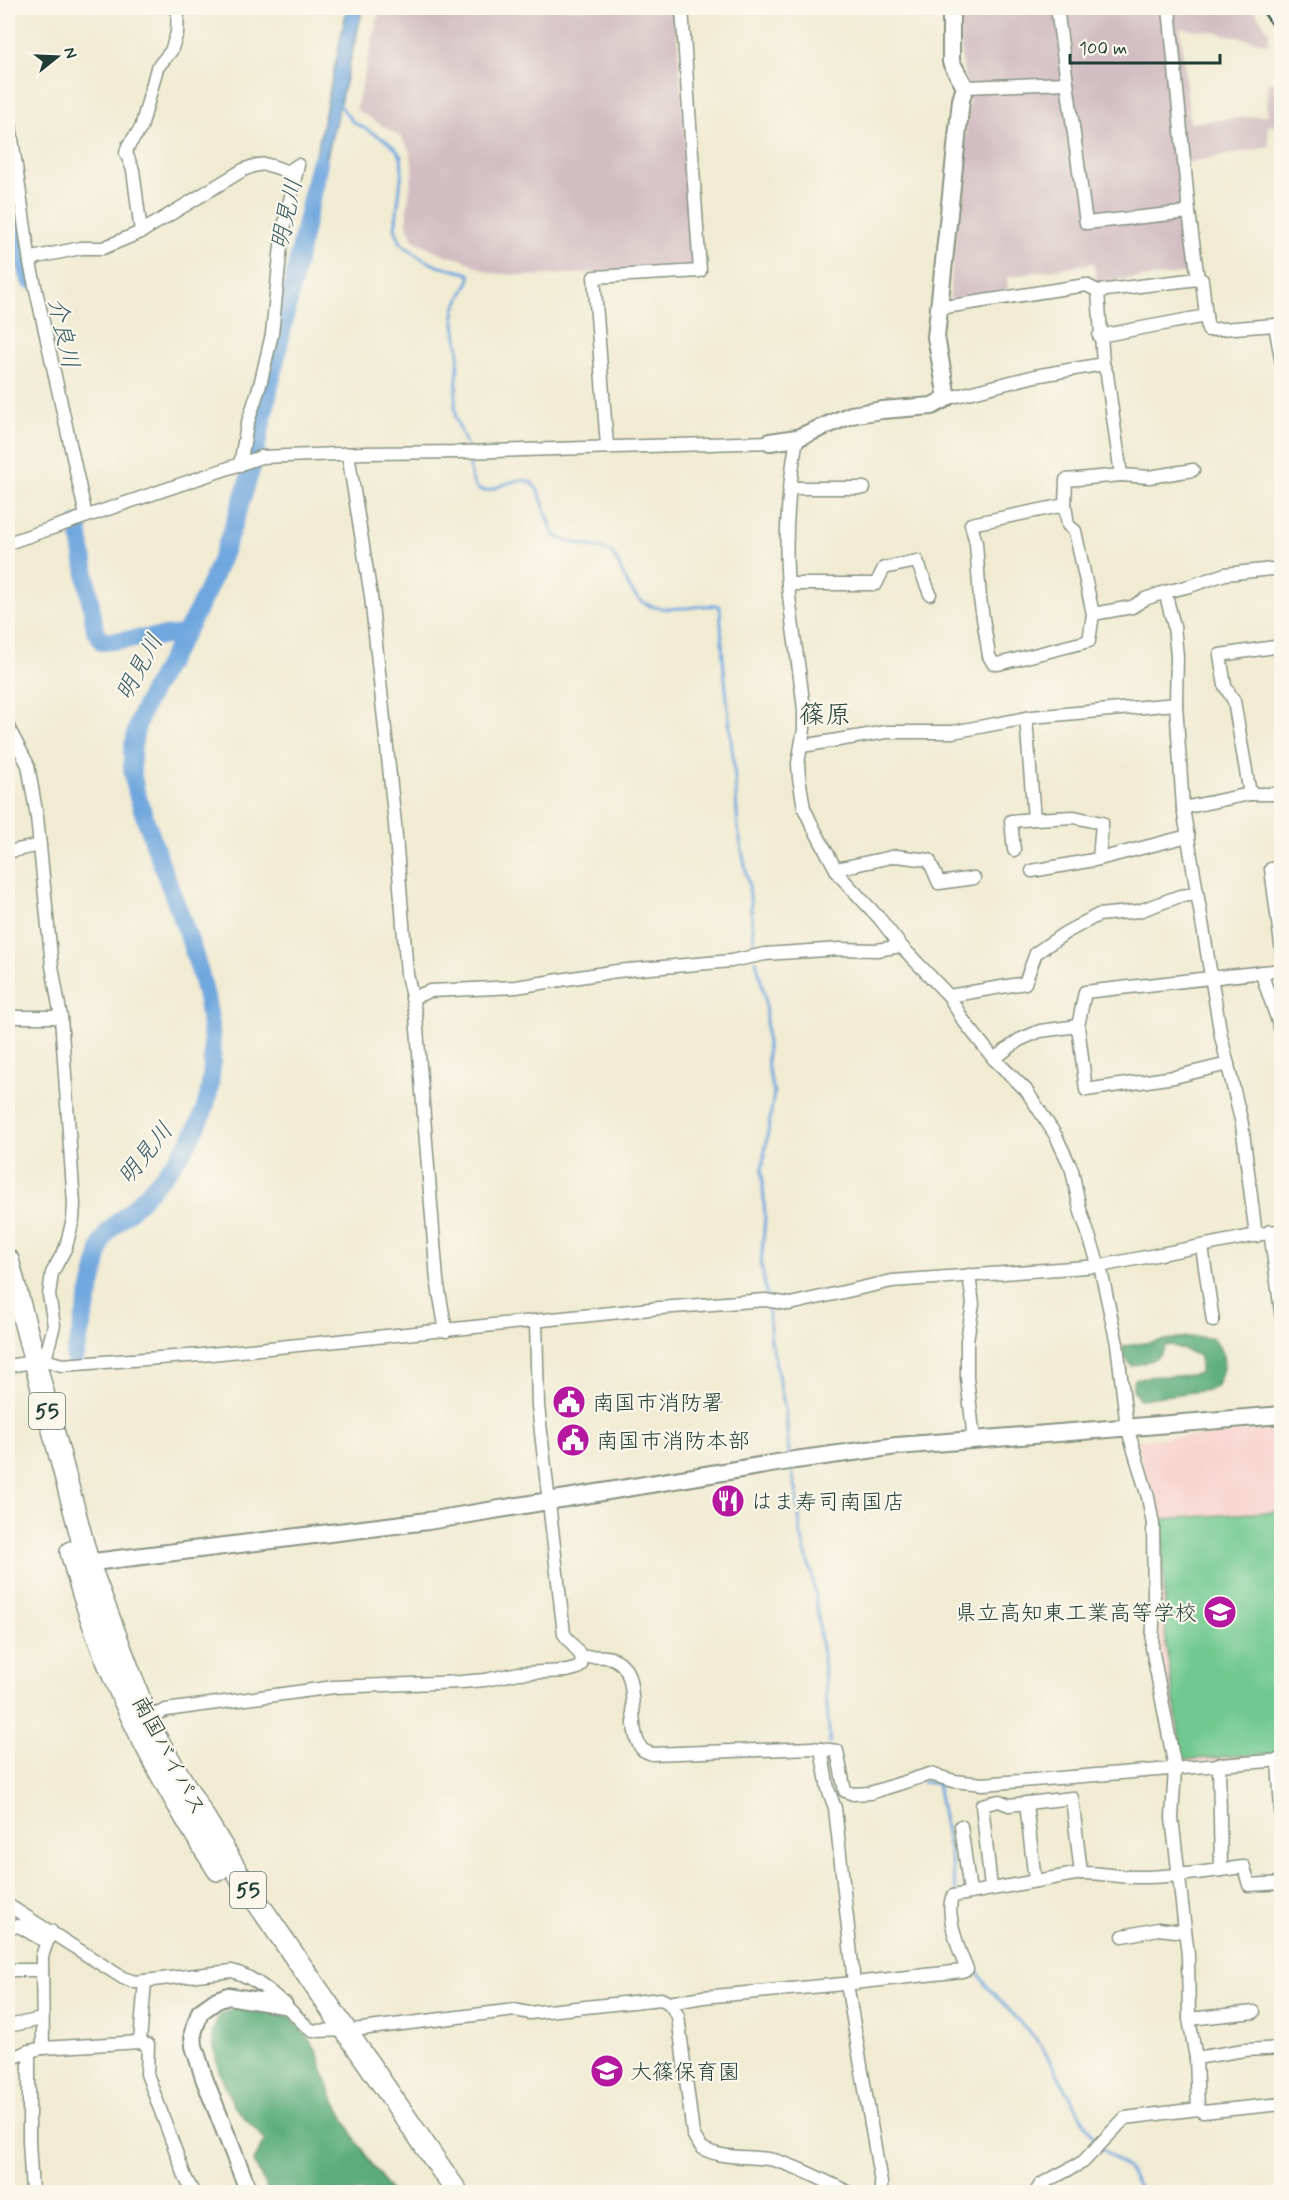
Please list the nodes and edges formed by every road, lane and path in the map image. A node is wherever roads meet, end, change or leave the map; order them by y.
1 (178, 8) edge
2 (682, 8) edge
3 (951, 8) edge
4 (1057, 8) edge
5 (1169, 8) edge
6 (1274, 8) edge
7 (1281, 20) edge
8 (1067, 82) junction
9 (965, 87) junction
10 (8, 111) edge
11 (1189, 212) junction
12 (141, 231) junction
13 (30, 262) junction
14 (1198, 279) junction
15 (1098, 291) junction
16 (939, 308) junction
17 (1206, 316) junction
18 (1099, 336) junction
19 (1103, 364) junction
20 (1281, 364) edge
21 (945, 399) junction
22 (797, 438) junction
23 (770, 442) joint
24 (607, 446) junction
25 (348, 454) junction
26 (243, 463) junction
27 (1193, 470) dead end
28 (1122, 475) junction
29 (789, 488) junction
30 (864, 488) dead end
31 (1065, 505) junction
32 (86, 516) junction
33 (8, 543) edge
34 (1281, 568) edge
35 (788, 584) junction
36 (1165, 592) junction
37 (930, 594) dead end
38 (1093, 614) junction
39 (1281, 646) edge
40 (1176, 704) junction
41 (1026, 718) junction
42 (8, 727) edge
43 (802, 746) junction
44 (1250, 794) junction
45 (1281, 794) edge
46 (1183, 808) junction
47 (1035, 819) junction
48 (1188, 836) junction
49 (40, 845) junction
50 (1014, 850) dead end
51 (8, 852) edge
52 (1099, 859) junction
53 (1281, 867) edge
54 (836, 869) junction
55 (1032, 871) dead end
56 (974, 878) dead end
57 (1197, 894) junction
58 (901, 946) junction
59 (1281, 952) edge
60 (1281, 970) edge
61 (1261, 972) junction
62 (1212, 979) junction
63 (949, 996) junction
64 (412, 998) junction
65 (8, 1017) edge
66 (61, 1017) junction
67 (1078, 1026) junction
68 (1281, 1033) edge
69 (994, 1059) junction
70 (1228, 1064) junction
71 (1276, 1231) edge
72 (1256, 1236) junction
73 (1202, 1247) junction
74 (8, 1260) edge
75 (1099, 1266) junction
76 (969, 1275) junction
77 (8, 1313) edge
78 (1281, 1319) edge
79 (536, 1321) junction
80 (1213, 1321) dead end
81 (446, 1331) junction
82 (27, 1363) edge
83 (1281, 1415) edge
84 (1127, 1427) junction
85 (974, 1440) junction
86 (549, 1500) junction
87 (81, 1563) junction
88 (582, 1658) junction
89 (141, 1721) junction
90 (822, 1749) junction
91 (1280, 1760) edge
92 (1219, 1764) junction
93 (1174, 1768) junction
94 (1026, 1803) junction
95 (961, 1826) dead end
96 (1281, 1827) edge
97 (1221, 1870) junction
98 (1081, 1873) junction
99 (1178, 1874) junction
100 (1035, 1881) junction
101 (1281, 1883) edge
102 (991, 1888) junction
103 (969, 1892) junction
104 (8, 1905) edge
105 (8, 1928) edge
106 (1185, 1932) junction
107 (1123, 1936) dead end
108 (49, 1937) junction
109 (8, 1970) edge
110 (42, 1970) junction
111 (144, 1981) junction
112 (851, 1983) junction
113 (669, 2003) junction
114 (284, 2005) junction
115 (1254, 2012) dead end
116 (42, 2019) junction
117 (1189, 2019) junction
118 (8, 2026) edge
119 (335, 2031) junction
120 (140, 2042) junction
121 (43, 2048) junction
122 (1281, 2048) edge
123 (29, 2051) junction
124 (1196, 2058) junction
125 (8, 2060) edge
126 (1281, 2104) edge
127 (1198, 2109) junction
128 (32, 2193) edge
129 (193, 2193) edge
130 (249, 2193) edge
131 (439, 2193) edge
132 (457, 2193) edge
133 (848, 2193) edge
134 (881, 2193) edge
135 (1036, 2193) edge

1 - 12 street
2 - 24 street
3 - 9 street
4 - 8 street
5 - 11 street
6 - 7 highway
8 - 9 street
8 - 11 street
9 - 16 street
10 - 13 street
11 - 14 street
12 - 13 street
12 - 26 street
13 - 32 street
14 - 15 street
14 - 17 street
15 - 16 street
15 - 18 street
16 - 21 street
17 - 18 street
17 - 20 street
18 - 19 street
19 - 21 street
19 - 28 street
21 - 22 street
22 - 23 street
22 - 29 street
23 - 24 street
24 - 25 street
25 - 26 street
25 - 64 street
26 - 32 street
27 - 28 street
28 - 31 street
29 - 30 street
29 - 35 street
31 - 38 street
31 - 38 street
32 - 33 street
34 - 36 street
35 - 37 street
35 - 43 street
36 - 38 street
36 - 40 street
39 - 44 street
40 - 41 street
40 - 46 street
41 - 43 street
41 - 47 street
42 - 49 street
43 - 54 street
44 - 45 street
44 - 46 street
46 - 48 street
47 - 50 street
47 - 52 street
48 - 52 street
48 - 57 street
49 - 51 street
49 - 66 street
52 - 55 street
53 - 59 street
54 - 56 street
54 - 58 street
57 - 62 street
57 - 63 street
58 - 63 street
58 - 64 street
60 - 61 street
61 - 62 street
61 - 68 street
62 - 67 street
62 - 70 street
63 - 69 street
64 - 81 street
65 - 66 street
66 - 82 street
67 - 69 street
67 - 70 street
69 - 75 street
70 - 72 street
71 - 72 street
71 - 78 street
72 - 73 street
73 - 75 street
73 - 80 street
74 - 82 highway, 南国バイパス / 55
75 - 76 street
75 - 84 street
76 - 79 street
76 - 85 street
77 - 82 highway, 南国バイパス / 55
79 - 81 street
79 - 86 street
81 - 82 street
82 - 87 highway, 南国バイパス / 55
83 - 84 street
84 - 85 street
84 - 93 street
85 - 86 street
86 - 87 street
86 - 88 street
87 - 89 highway, 南国バイパス / 55
88 - 89 street
88 - 90 street
89 - 119 highway, 南国バイパス / 55
90 - 93 street
90 - 112 street
91 - 92 street
91 - 96 street
92 - 93 street
92 - 97 street
93 - 99 street
94 - 98 street
94 - 100 street
94 - 102 street
95 - 103 street
97 - 99 street
97 - 101 street
98 - 99 street
98 - 100 street
99 - 106 street
100 - 102 street
102 - 103 street
103 - 112 street
104 - 108 street
105 - 108 street
106 - 107 street
106 - 117 street
108 - 110 street
108 - 111 street
109 - 110 street
110 - 116 street
111 - 114 street
111 - 120 street
112 - 113 street
112 - 134 street
113 - 119 street
113 - 133 street
114 - 119 street
114 - 130 street
115 - 117 street
116 - 118 street
116 - 121 street
117 - 124 street
119 - 131 highway, 南国バイパス / 55
119 - 132 highway, 南国バイパス / 55
120 - 121 street
120 - 129 street
121 - 123 street
122 - 124 street
123 - 125 street
123 - 128 street
124 - 127 street
126 - 127 street
127 - 135 street

